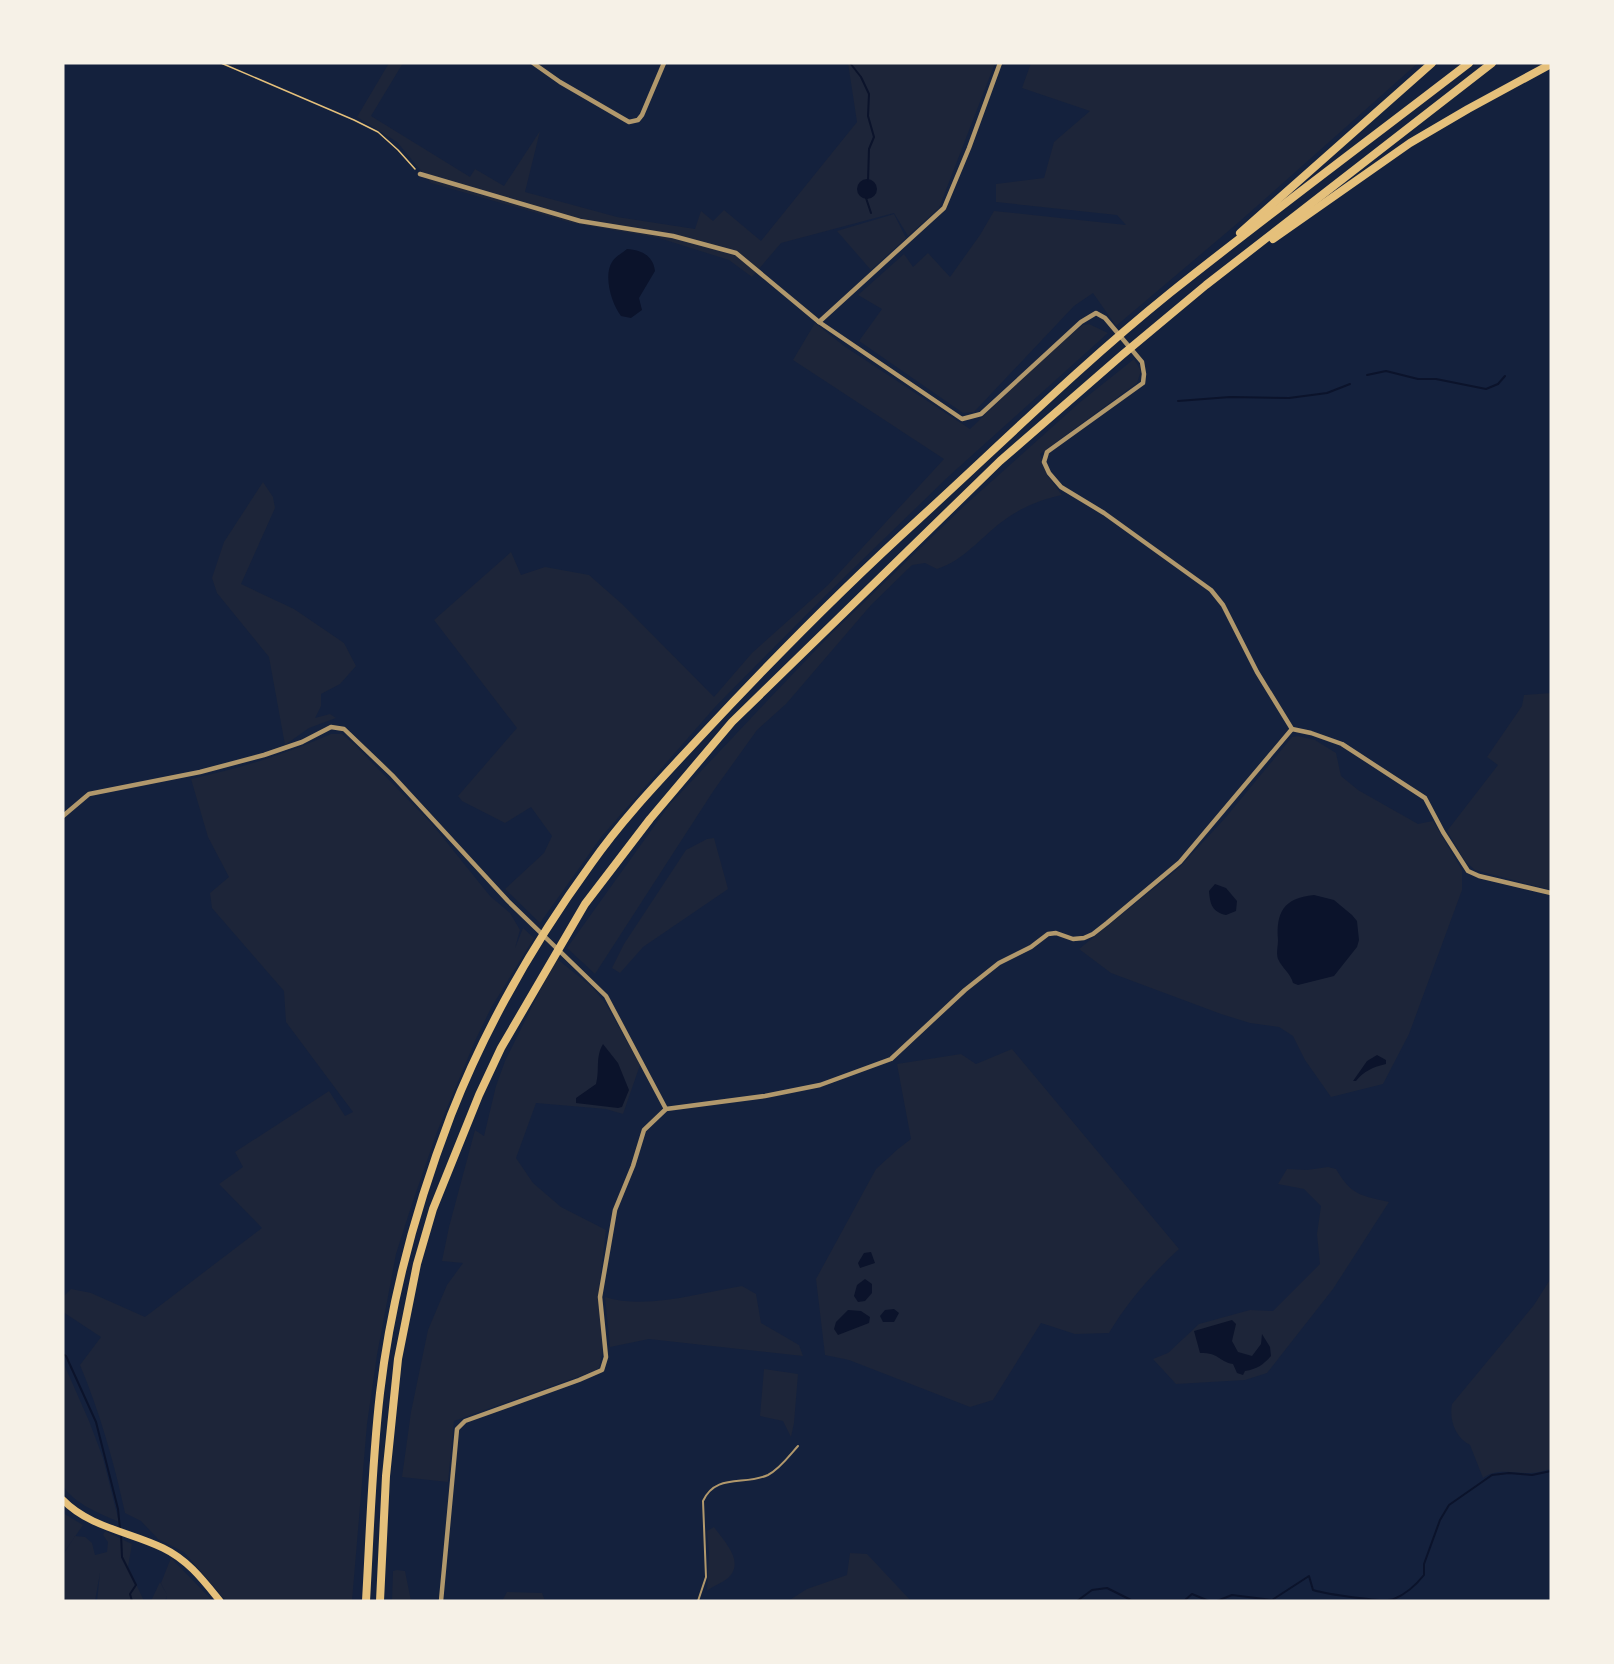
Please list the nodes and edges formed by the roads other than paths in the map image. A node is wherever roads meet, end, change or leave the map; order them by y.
1 (533, 63) edge
2 (664, 63) edge
3 (1000, 63) edge
4 (1431, 63) edge
5 (1469, 63) edge
6 (1492, 63) edge
7 (1551, 64) edge
8 (420, 174) road end
9 (1206, 285) junction
10 (1170, 294) junction
11 (819, 322) junction
12 (1292, 729) junction
13 (63, 816) edge
14 (1551, 893) edge
15 (666, 1108) junction
16 (798, 1446) dead end
17 (63, 1500) edge
18 (220, 1601) edge
19 (364, 1601) edge
20 (381, 1601) edge
21 (441, 1601) edge
22 (698, 1601) edge

1 - 2 street
3 - 11 street
4 - 10 highway
5 - 10 highway
6 - 9 highway
7 - 9 highway
8 - 11 street
9 - 20 highway
10 - 19 highway
11 - 12 street
12 - 14 street
12 - 15 street
13 - 15 street
15 - 21 street
16 - 22 lane
17 - 18 main road

